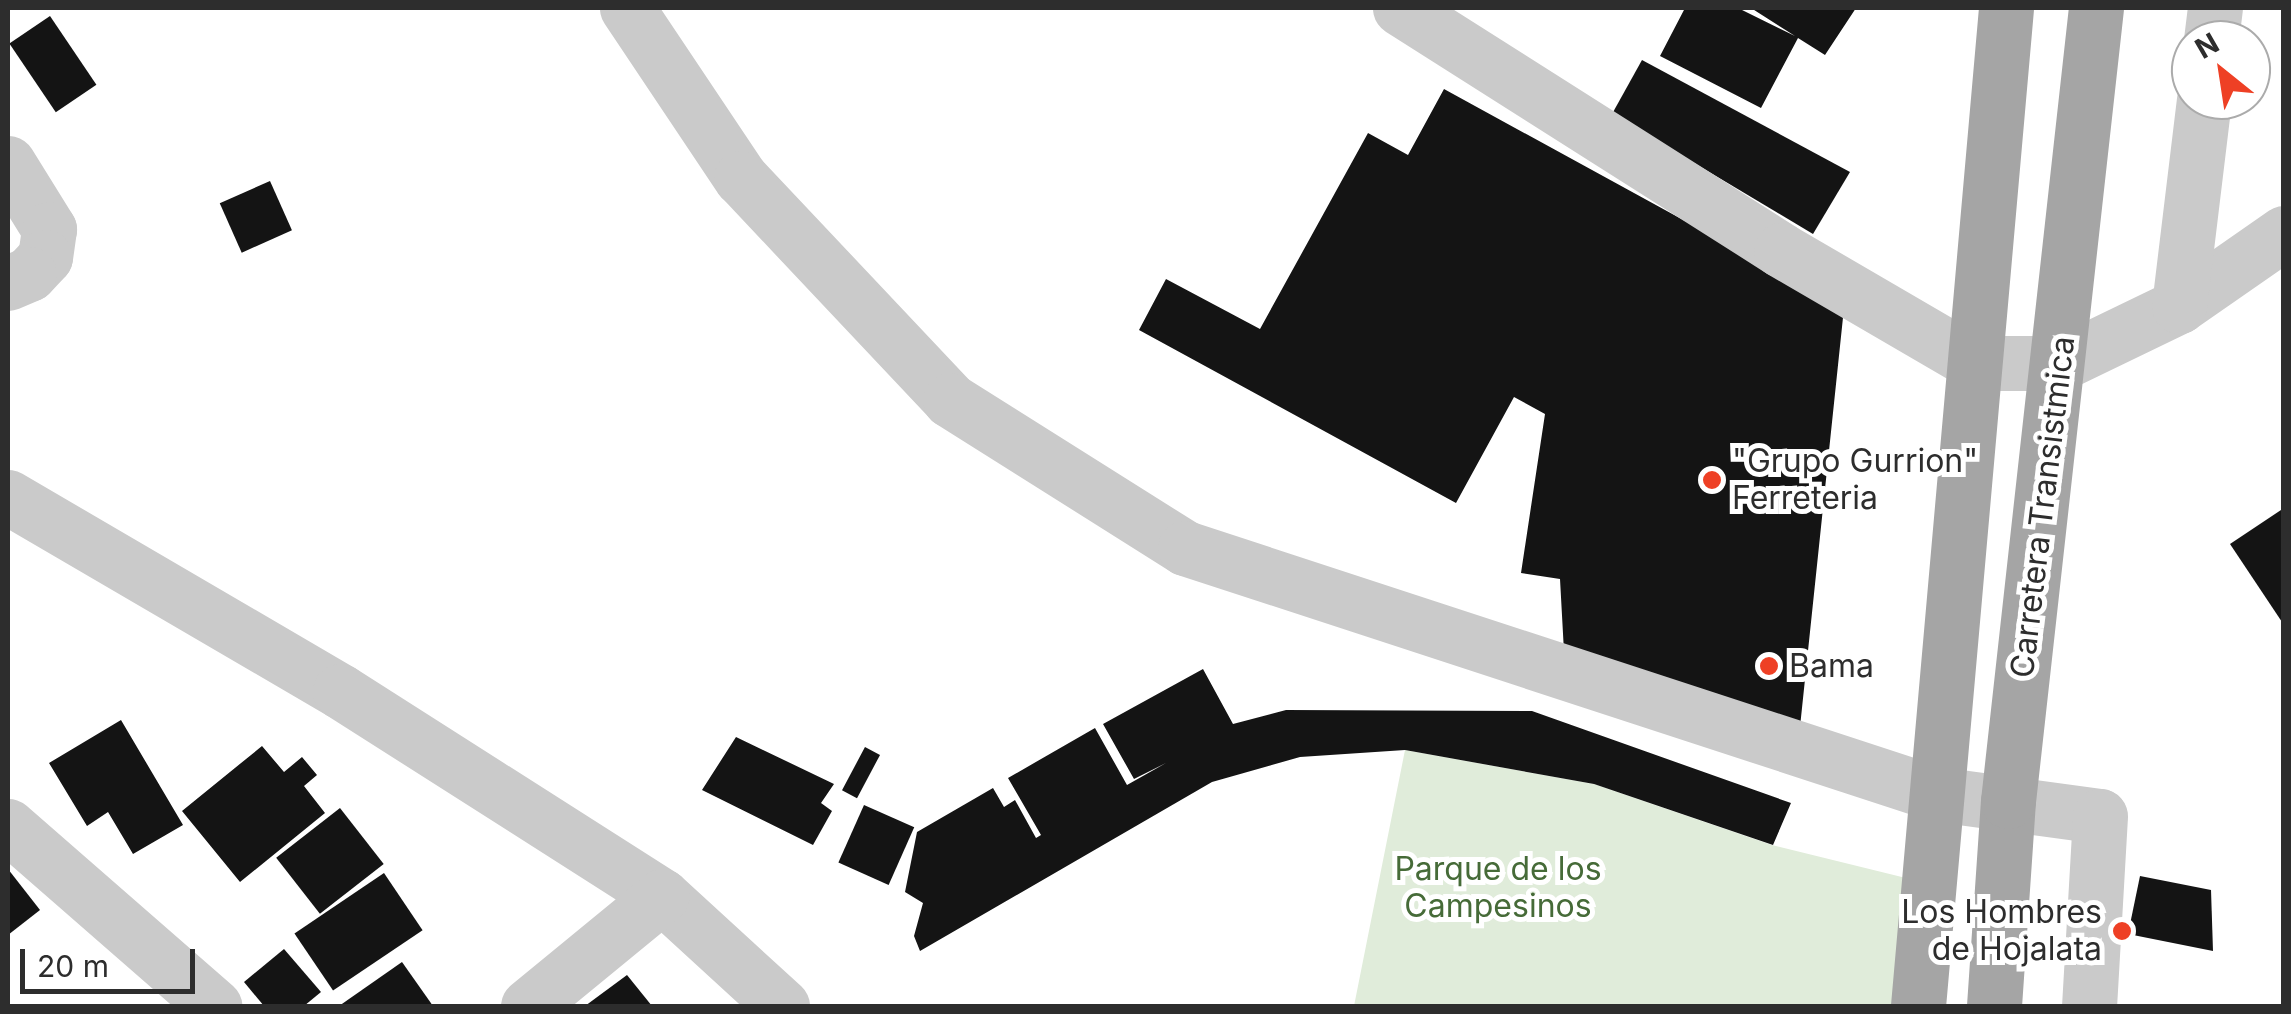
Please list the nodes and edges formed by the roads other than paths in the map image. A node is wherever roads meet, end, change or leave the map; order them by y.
1 (627, 8) edge
2 (1400, 8) edge
3 (2006, 8) edge
4 (2096, 8) edge
5 (2201, 120) edge
6 (8, 163) edge
7 (2284, 233) edge
8 (8, 282) edge
9 (2178, 306) junction
10 (1975, 363) junction
11 (2061, 363) junction
12 (8, 498) edge
13 (1937, 794) junction
14 (2008, 802) junction
15 (8, 826) edge
16 (662, 896) junction
17 (214, 1006) edge
18 (528, 1006) edge
19 (782, 1006) edge
20 (1918, 1006) edge
21 (1994, 1006) edge
22 (2089, 1006) edge

1 - 13 street
2 - 10 street
3 - 10 main road
4 - 11 main road, Carretera Transistmica
5 - 9 street
6 - 8 street
7 - 9 street
9 - 11 street
10 - 11 street
10 - 13 main road
11 - 14 main road, Carretera Transistmica
12 - 16 street
13 - 14 street
13 - 20 main road
14 - 21 main road, Carretera Transistmica
14 - 22 street
15 - 17 street
16 - 18 street
16 - 19 street

